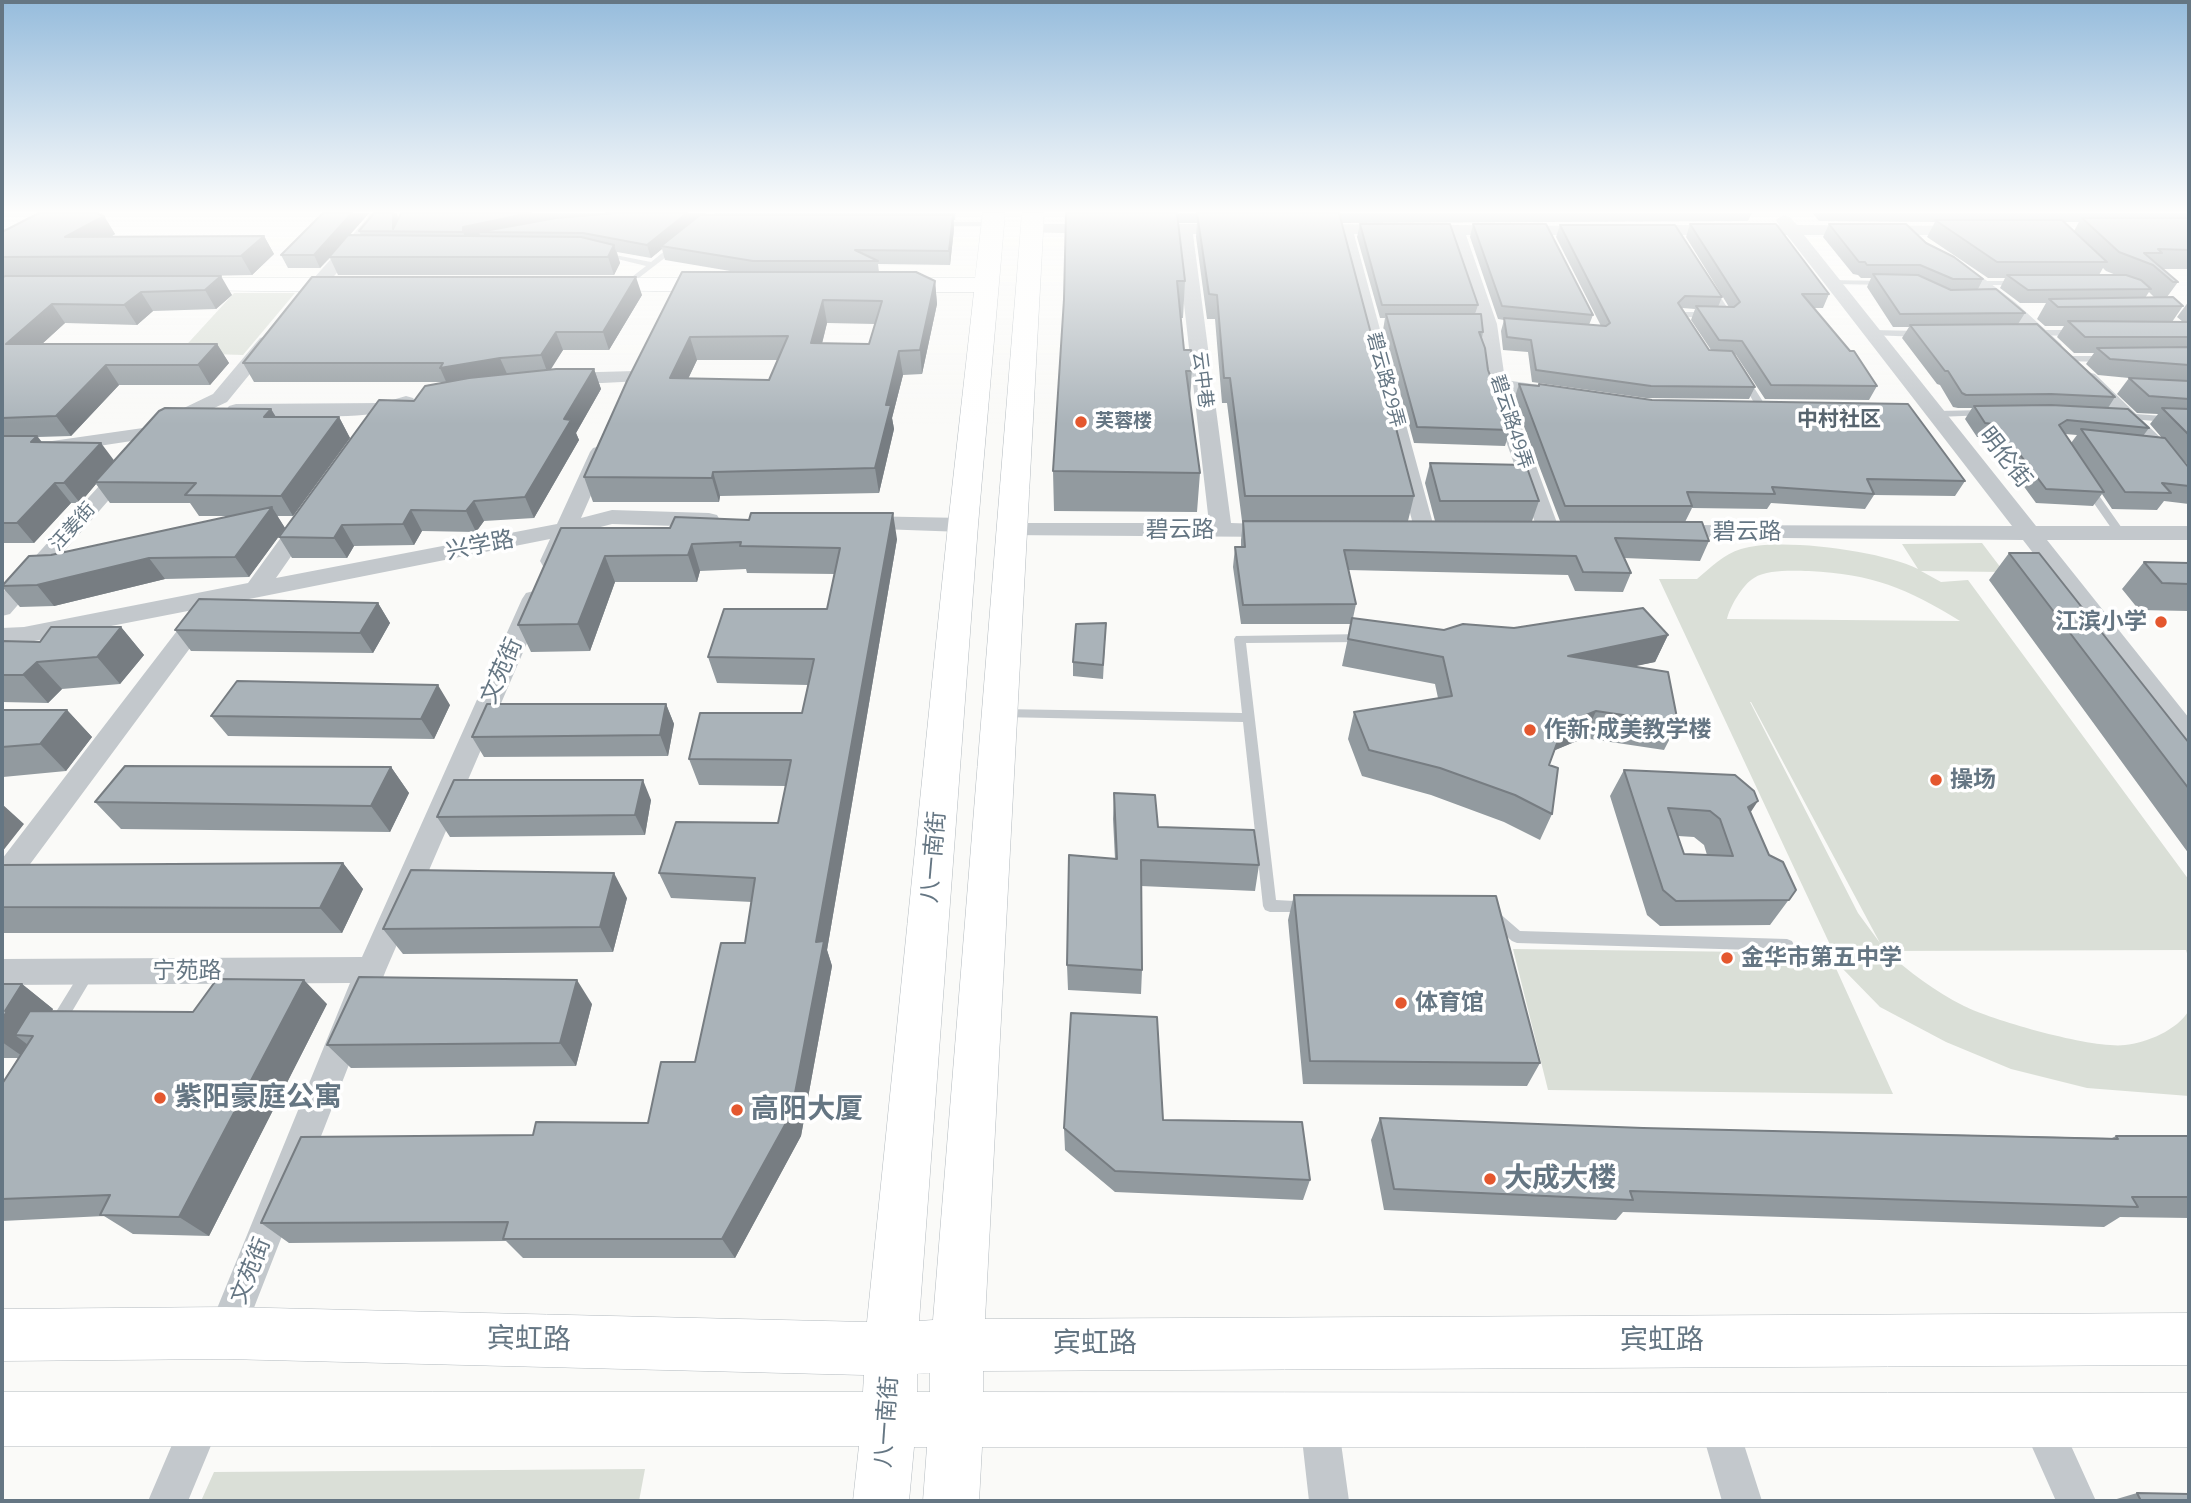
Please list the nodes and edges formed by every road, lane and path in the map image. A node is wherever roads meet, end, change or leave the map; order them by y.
1 (1028, 283) edge
2 (1191, 283) edge
3 (1363, 283) edge
4 (1474, 283) edge
5 (1708, 283) edge
6 (1834, 283) edge
7 (1977, 283) edge
8 (2031, 283) edge
9 (152, 285) edge
10 (316, 285) junction
11 (384, 285) edge
12 (573, 285) edge
13 (628, 285) joint
14 (746, 285) edge
15 (855, 285) edge
16 (987, 285) joint
17 (1987, 292) junction
18 (2014, 311) junction
19 (2041, 311) dead end
20 (2090, 332) edge
21 (1873, 333) junction
22 (2030, 333) junction
23 (1933, 334) edge
24 (1694, 337) edge
25 (2066, 359) junction
26 (2121, 359) edge
27 (640, 365) joint
28 (1737, 368) edge
29 (547, 380) edge
30 (2095, 384) junction
31 (1496, 385) junction
32 (2122, 386) dead end
33 (1577, 397) edge
34 (424, 399) edge
35 (623, 402) edge
36 (1736, 407) edge
37 (1768, 408) joint
38 (383, 409) junction
39 (1907, 409) edge
40 (195, 410) junction
41 (1935, 411) junction
42 (2003, 413) edge
43 (2122, 416) junction
44 (2189, 421) edge
45 (612, 428) edge
46 (368, 431) edge
47 (158, 432) junction
48 (2, 447) edge
49 (2085, 483) edge
50 (2189, 483) edge
51 (320, 499) edge
52 (735, 520) edge
53 (844, 523) edge
54 (963, 526) junction
55 (565, 529) junction
56 (1011, 530) junction
57 (1221, 530) junction
58 (1302, 530) edge
59 (1397, 531) edge
60 (1424, 531) junction
61 (1452, 531) edge
62 (1521, 531) edge
63 (1549, 531) junction
64 (1577, 532) edge
65 (1645, 532) edge
66 (2030, 533) junction
67 (2120, 533) junction
68 (2189, 533) edge
69 (256, 590) junction
70 (215, 598) junction
71 (2, 608) edge
72 (9, 638) edge
73 (1376, 638) edge
74 (1000, 713) junction
75 (1248, 718) junction
76 (2189, 736) edge
77 (12, 867) edge
78 (1323, 906) edge
79 (1482, 906) edge
80 (1787, 945) dead end
81 (371, 970) junction
82 (88, 971) junction
83 (2, 972) edge
84 (48, 1038) edge
85 (226, 1333) junction
86 (2, 1335) edge
87 (2189, 1339) edge
88 (957, 1345) junction
89 (891, 1349) junction
90 (2, 1419) edge
91 (203, 1419) junction
92 (2039, 1420) junction
93 (2189, 1420) edge
94 (889, 1421) junction
95 (956, 1421) junction
96 (1319, 1421) junction
97 (1718, 1421) junction
98 (168, 1501) edge
99 (881, 1501) edge
100 (951, 1501) edge
101 (1329, 1501) edge
102 (1742, 1501) edge
103 (2076, 1501) edge

1 - 56 main road
2 - 57 street, 云中巷
3 - 60 street, 碧云路29弄
4 - 31 street, 碧云路49弄
5 - 24 lane
6 - 21 street, 明伦街
7 - 17 street
8 - 17 lane
9 - 10 main road
10 - 11 main road
10 - 40 street, 汪姜街
12 - 13 main road
13 - 14 main road
15 - 16 main road
16 - 54 main road, 八一南街
17 - 18 street
18 - 19 street
18 - 22 street
20 - 22 lane
21 - 23 lane
21 - 41 street, 明伦街
22 - 25 street
25 - 26 lane
25 - 30 street
27 - 29 street
27 - 35 street
28 - 37 lane
30 - 32 street
30 - 43 street
31 - 33 street
31 - 63 street, 碧云路49弄
34 - 38 street
36 - 37 street
38 - 40 street
38 - 46 street
39 - 41 street
40 - 47 street, 汪姜街
41 - 42 lane
41 - 66 street, 明伦街
43 - 44 lane
43 - 50 street
45 - 55 street, 文苑街
47 - 48 street
47 - 71 street, 汪姜街
49 - 67 lane
51 - 69 street
52 - 55 street, 兴学路
53 - 54 street
54 - 89 main road, 八一南街
55 - 69 street, 兴学路
55 - 81 street, 文苑街
56 - 57 street, 碧云路
56 - 74 main road
57 - 58 street, 碧云路
59 - 60 street
60 - 61 street
62 - 63 street
63 - 64 street
65 - 66 street, 碧云路
66 - 67 street, 碧云路
66 - 76 street, 明伦街
67 - 68 street, 碧云路
69 - 70 street, 兴学路
70 - 72 street, 兴学路
70 - 77 street
73 - 75 lane
74 - 75 lane
74 - 88 main road
75 - 78 lane
79 - 80 lane
81 - 82 street, 宁苑路
81 - 85 street, 文苑街
82 - 83 street, 宁苑路
82 - 84 lane
85 - 86 main road, 宾虹路
85 - 89 main road, 宾虹路
87 - 88 main road, 宾虹路
88 - 89 main road, 宾虹路
88 - 95 main road
89 - 94 main road, 八一南街
90 - 91 main road
91 - 94 main road
91 - 98 street
92 - 93 main road
92 - 97 main road
92 - 103 street
94 - 95 main road
94 - 99 main road, 八一南街
95 - 96 main road
95 - 100 main road
96 - 97 main road
96 - 101 street
97 - 102 street

